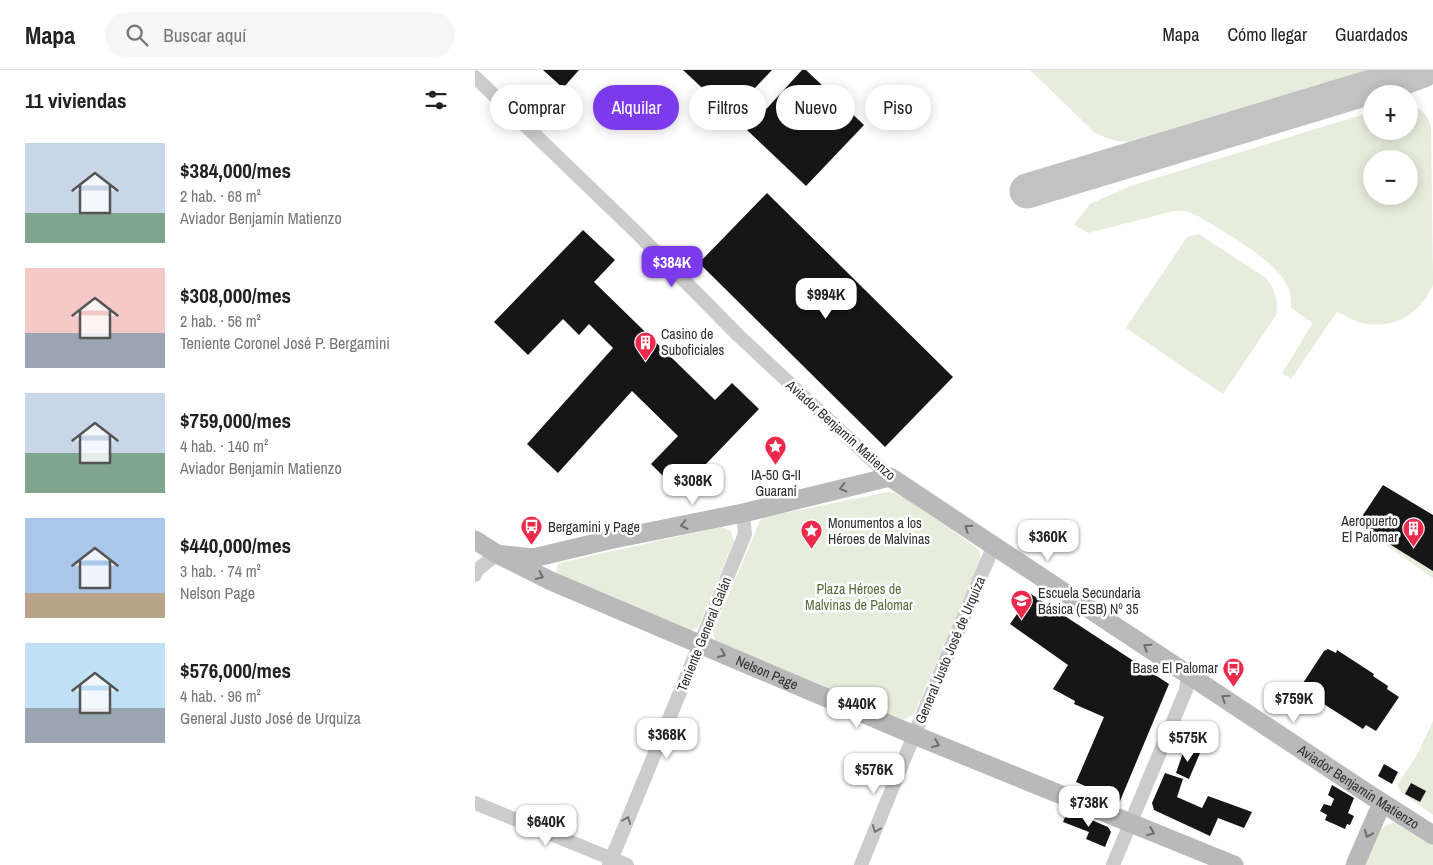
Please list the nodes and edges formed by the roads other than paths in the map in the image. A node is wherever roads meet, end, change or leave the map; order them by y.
1 (475, 77) edge
2 (890, 477) junction
3 (743, 513) junction
4 (475, 540) edge
5 (994, 545) junction
6 (497, 554) junction
7 (476, 572) edge
8 (700, 644) junction
9 (1188, 674) junction
10 (914, 735) junction
11 (475, 803) edge
12 (1382, 803) junction
13 (1130, 824) junction
14 (1433, 835) edge
15 (610, 862) edge
16 (627, 865) edge
17 (861, 865) edge
18 (1113, 865) edge
19 (1235, 865) edge
20 (1355, 865) edge

1 - 2 street, Aviador Benjamín Matienzo
2 -> 3 street
5 -> 2 street, Aviador Benjamín Matienzo
3 -> 6 street
3 - 8 street, Teniente General Galán
4 - 6 street, Nelson Page
9 -> 5 street, Aviador Benjamín Matienzo
5 - 10 street, General Justo José de Urquiza
6 - 7 street
6 -> 8 street, Nelson Page
8 -> 10 street, Nelson Page
15 -> 8 street, Teniente General Galán
12 -> 9 street, Aviador Benjamín Matienzo
9 - 13 street
10 -> 13 street, Nelson Page
10 -> 17 street, General Justo José de Urquiza
11 - 15 street
12 - 14 street, Aviador Benjamín Matienzo
12 -> 20 street
13 - 18 street
13 -> 19 street, Nelson Page
15 - 16 street

